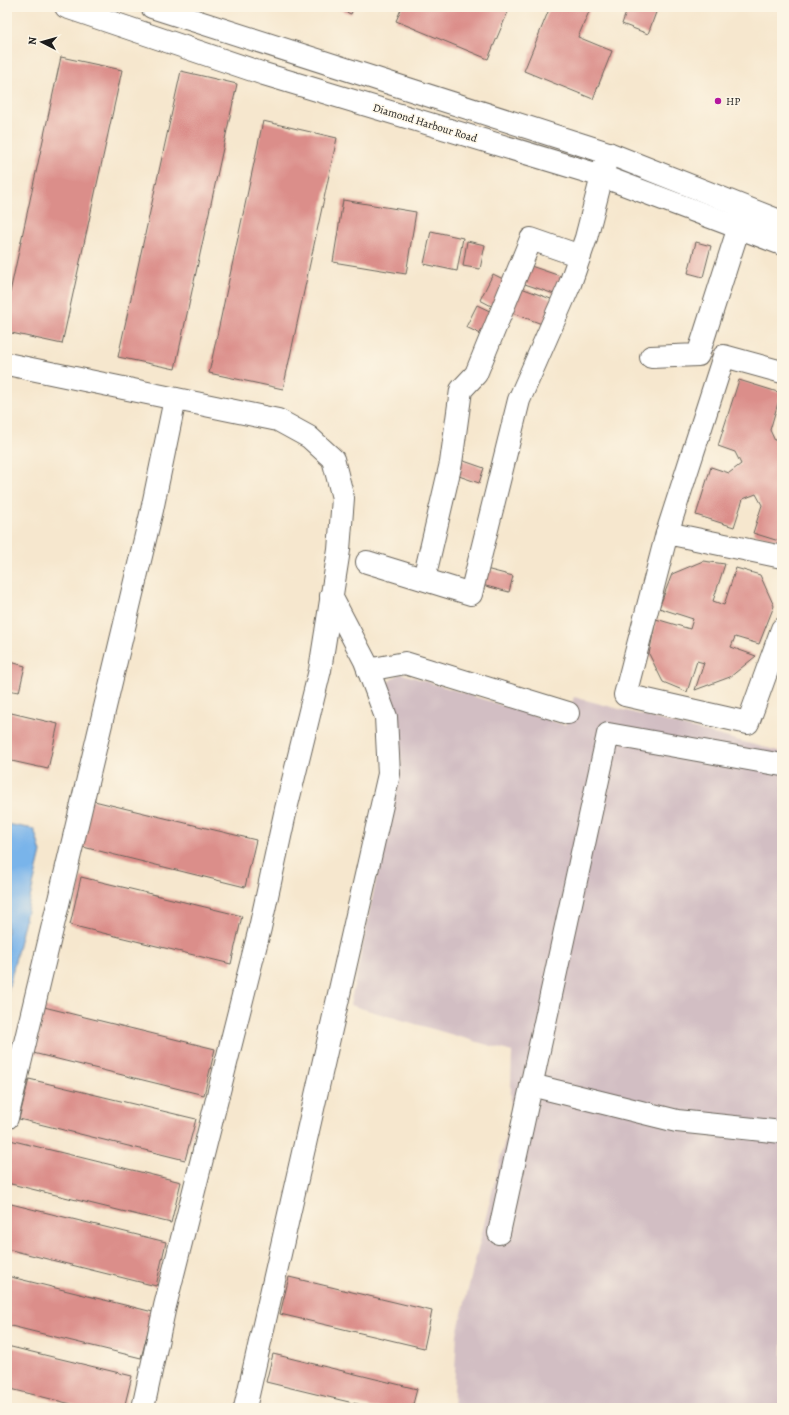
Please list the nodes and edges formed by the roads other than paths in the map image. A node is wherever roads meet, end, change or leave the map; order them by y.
1 (66, 7) edge
2 (152, 7) edge
3 (608, 153) junction
4 (602, 176) junction
5 (742, 217) junction
6 (782, 222) edge
7 (782, 244) edge
8 (580, 256) junction
9 (651, 357) dead end
10 (7, 364) edge
11 (782, 372) edge
12 (175, 399) junction
13 (667, 533) junction
14 (782, 557) edge
15 (367, 562) dead end
16 (424, 579) junction
17 (332, 596) junction
18 (782, 629) edge
19 (368, 670) junction
20 (568, 714) dead end
21 (782, 765) edge
22 (531, 1085) junction
23 (7, 1118) edge
24 (782, 1132) edge
25 (499, 1233) dead end
26 (143, 1408) edge
27 (245, 1408) edge

1 - 4 main road, Diamond Harbour Road
2 - 3 main road, Diamond Harbour Road
3 - 4 main road
3 - 5 main road, Diamond Harbour Road
4 - 5 main road, Diamond Harbour Road
4 - 8 main road
5 - 6 main road, Diamond Harbour Road
5 - 7 main road, Diamond Harbour Road
5 - 9 main road
8 - 16 main road
8 - 16 main road
10 - 12 main road
11 - 13 main road
12 - 17 main road
12 - 23 main road
13 - 14 main road
13 - 18 main road
15 - 16 main road
17 - 19 main road
17 - 26 main road
19 - 20 main road
19 - 27 main road
21 - 22 main road
22 - 24 main road
22 - 25 main road

